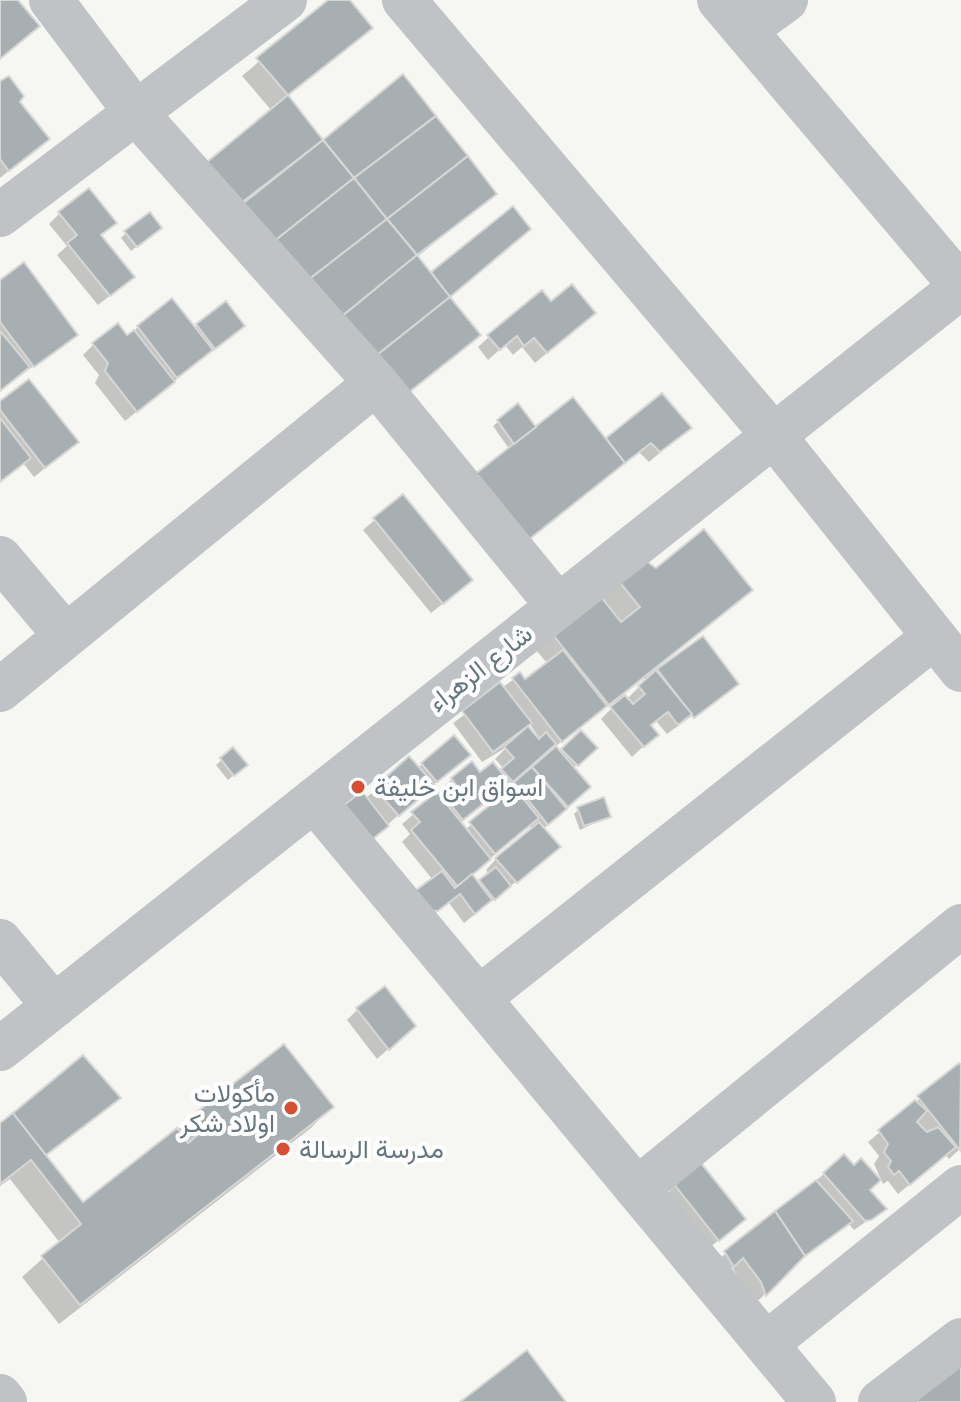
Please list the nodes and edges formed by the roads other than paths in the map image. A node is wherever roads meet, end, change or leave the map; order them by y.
1 (51, 0) edge
2 (285, 0) edge
3 (404, 0) edge
4 (786, 0) edge
5 (732, 15) edge
6 (137, 114) junction
7 (0, 215) edge
8 (961, 287) edge
9 (376, 383) junction
10 (774, 436) junction
11 (0, 558) edge
12 (558, 606) junction
13 (65, 635) junction
14 (934, 637) junction
15 (961, 670) edge
16 (0, 690) edge
17 (314, 800) junction
18 (961, 926) edge
19 (0, 941) edge
20 (479, 998) junction
21 (54, 1006) junction
22 (0, 1049) edge
23 (961, 1187) edge
24 (637, 1189) junction
25 (961, 1340) edge
26 (766, 1344) junction
27 (0, 1396) edge
28 (5, 1402) edge
29 (814, 1402) edge
30 (880, 1402) edge

1 - 6 street
2 - 6 street
3 - 10 street
4 - 5 street
5 - 8 street
6 - 7 street
6 - 9 street
8 - 10 street, شارع الزهراء
9 - 12 street
9 - 13 street
10 - 12 street, شارع الزهراء
10 - 14 street
11 - 13 street
12 - 17 street, شارع الزهراء
13 - 16 street
14 - 15 street
14 - 20 street
17 - 20 street
17 - 21 street, شارع الزهراء
18 - 24 street
19 - 21 street
20 - 24 street
21 - 22 street, شارع الزهراء
23 - 26 street
24 - 26 street
25 - 30 street
26 - 29 street
27 - 28 street

